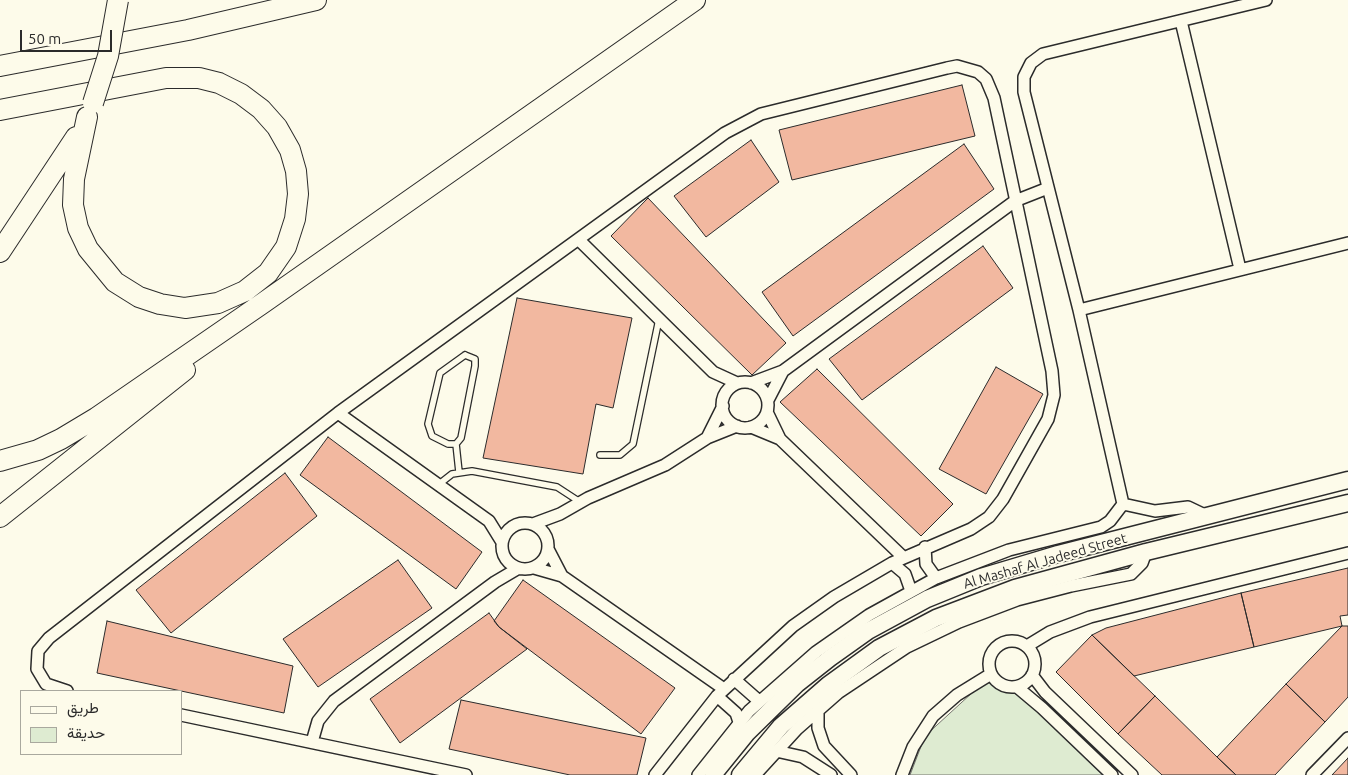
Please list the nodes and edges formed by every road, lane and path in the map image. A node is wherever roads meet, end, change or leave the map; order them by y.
1 (118, 0) edge
2 (316, 0) edge
3 (694, 0) edge
4 (1266, 0) edge
5 (1180, 21) junction
6 (0, 66) edge
7 (0, 110) edge
8 (90, 110) junction
9 (1048, 188) junction
10 (1015, 201) junction
11 (579, 240) junction
12 (1348, 243) edge
13 (0, 252) edge
14 (1240, 269) junction
15 (263, 303) junction
16 (1080, 310) junction
17 (659, 319) junction
18 (783, 371) junction
19 (713, 372) junction
20 (751, 383) junction
21 (737, 384) junction
22 (723, 403) junction
23 (767, 406) junction
24 (338, 413) junction
25 (737, 426) junction
26 (751, 427) junction
27 (707, 438) junction
28 (780, 439) junction
29 (456, 444) junction
30 (600, 455) dead end
31 (0, 461) edge
32 (459, 472) junction
33 (1348, 480) edge
34 (438, 485) junction
35 (580, 502) junction
36 (1123, 504) junction
37 (1345, 505) edge
38 (560, 514) junction
39 (1209, 516) junction
40 (0, 517) edge
41 (489, 521) junction
42 (533, 524) junction
43 (514, 525) junction
44 (1069, 535) junction
45 (546, 537) junction
46 (502, 542) junction
47 (925, 547) junction
48 (548, 549) junction
49 (1146, 552) junction
50 (1348, 553) edge
51 (1058, 554) junction
52 (504, 558) junction
53 (897, 560) junction
54 (534, 568) junction
55 (517, 569) junction
56 (562, 576) junction
57 (936, 578) junction
58 (495, 582) junction
59 (911, 592) junction
60 (1027, 646) junction
61 (990, 674) junction
62 (1032, 675) junction
63 (734, 679) junction
64 (1017, 687) junction
65 (60, 690) edge
66 (721, 692) junction
67 (759, 701) junction
68 (818, 710) junction
69 (182, 715) edge
70 (739, 722) junction
71 (1348, 738) edge
72 (312, 742) junction
73 (776, 751) junction
74 (466, 775) edge
75 (655, 775) edge
76 (698, 775) edge
77 (713, 775) edge
78 (740, 775) edge
79 (755, 775) edge
80 (831, 775) edge
81 (851, 775) edge
82 (902, 775) edge
83 (1112, 775) edge
84 (1132, 775) edge
85 (1312, 775) edge

1 - 8 highway, bridge
2 - 6 highway
3 - 15 highway
4 - 5 street
5 - 9 street
5 - 14 street
7 - 8 highway
8 - 13 highway
9 - 10 street
9 - 16 street
10 - 11 street
10 - 18 street
10 - 47 street
11 - 17 street
11 - 24 street
12 - 14 street
14 - 16 street
15 - 31 highway
15 - 40 highway
16 - 36 street
17 - 19 street
17 - 30 lane
18 - 20 street
18 - 23 street
19 - 21 street
19 - 22 street
20 - 21 street
20 - 23 street
21 - 22 street
22 - 25 street
22 - 27 street
23 - 26 street
23 - 28 street
24 - 34 street
24 - 65 street
25 - 26 street
25 - 27 street
26 - 28 street
27 - 35 street
28 - 53 street
29 - 29 lane
29 - 32 lane
32 - 34 lane
32 - 35 lane
33 - 39 street, Al Mashaf Al Jadeed Street
34 - 41 street
35 - 38 street
36 - 39 street
36 - 44 street
37 - 49 street, Al Mashaf Al Jadeed Street
38 - 42 street
38 - 45 street
39 - 51 street, Al Mashaf Al Jadeed Street
41 - 43 street
41 - 46 street
42 - 43 street
42 - 45 street
43 - 46 street
44 - 51 street
44 - 57 street
45 - 48 street
46 - 52 street
47 - 53 street
47 - 57 street
48 - 54 street
48 - 56 street
49 - 68 street
49 - 78 street, Al Mashaf Al Jadeed Street
50 - 60 street
51 - 77 street, Al Mashaf Al Jadeed Street
52 - 55 street
52 - 58 street
53 - 59 street
53 - 63 street
54 - 55 street
54 - 56 street
55 - 58 street
56 - 66 street
57 - 59 street
58 - 72 street
59 - 67 street
60 - 61 street
60 - 62 street
61 - 64 street
61 - 82 street
62 - 64 street
62 - 84 street
63 - 66 street
63 - 67 street
64 - 83 street
66 - 70 street
66 - 75 street
67 - 70 street
68 - 73 street
68 - 81 street
69 - 72 street
70 - 76 street
71 - 85 street
72 - 74 street
73 - 79 street
73 - 80 street

